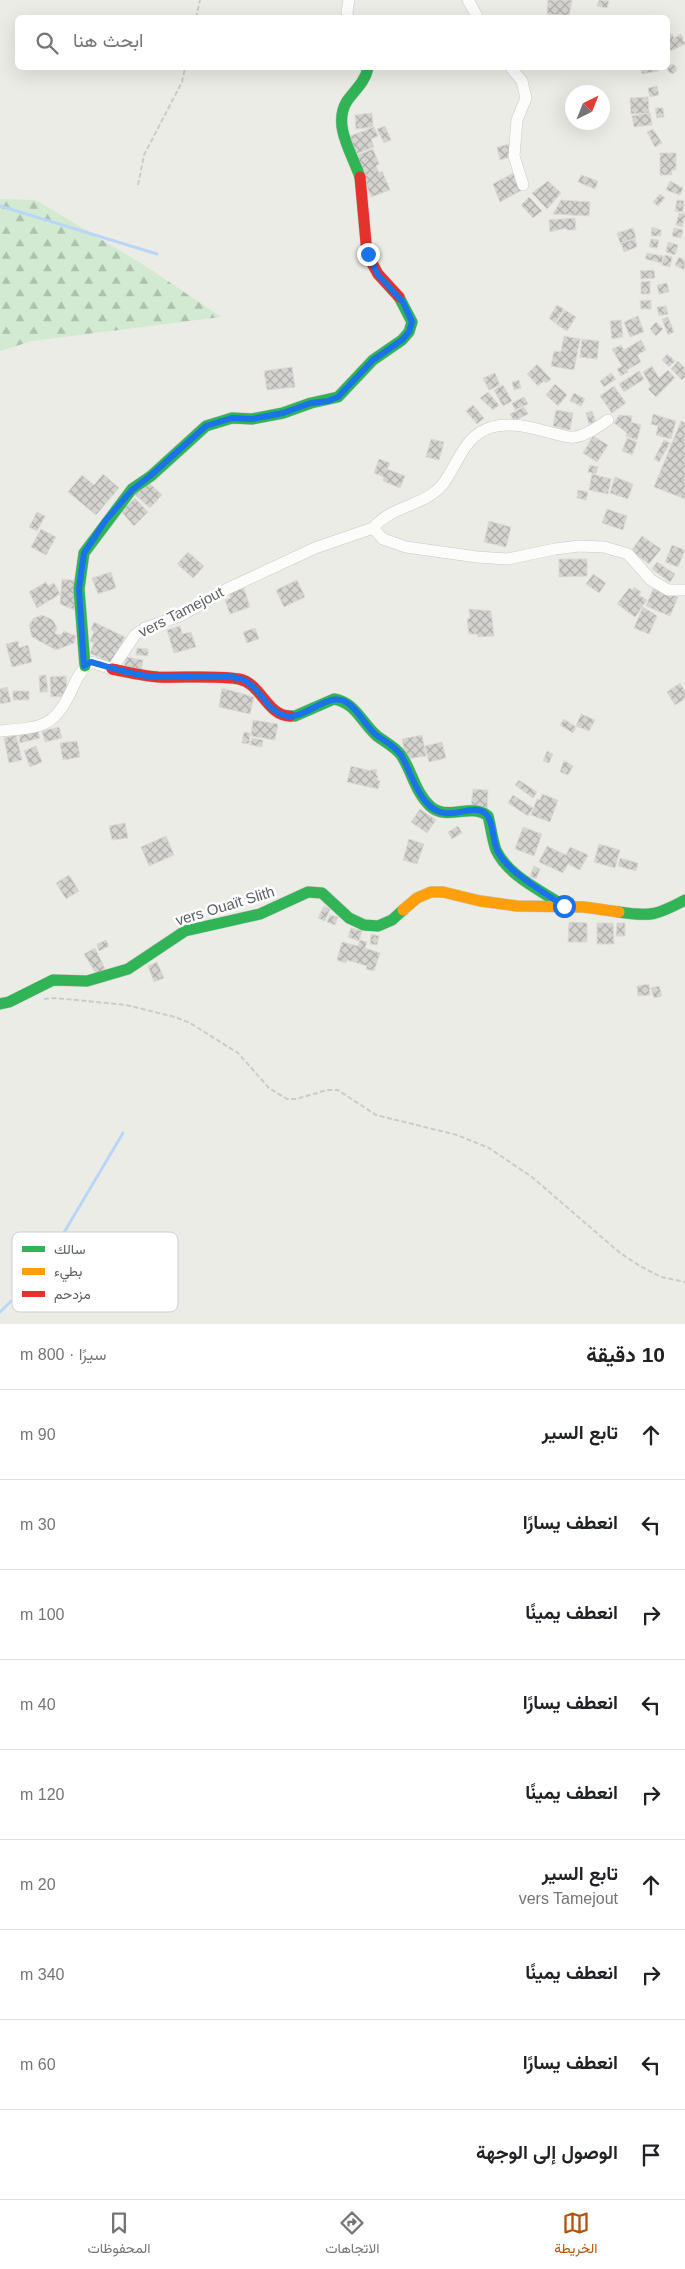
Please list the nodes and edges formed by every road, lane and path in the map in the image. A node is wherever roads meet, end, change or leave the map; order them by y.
1 (200, 0) edge
2 (349, 0) edge
3 (468, 0) edge
4 (197, 15) edge
5 (347, 15) edge
6 (476, 15) edge
7 (185, 70) edge
8 (368, 70) edge
9 (513, 70) edge
10 (138, 185) dead end
11 (523, 185) dead end
12 (608, 420) dead end
13 (373, 528) junction
14 (685, 590) edge
15 (84, 666) junction
16 (112, 669) junction
17 (0, 731) edge
18 (685, 900) edge
19 (564, 906) junction
20 (38, 1000) dead end
21 (0, 1004) edge
22 (685, 1282) edge

1 - 4 path
2 - 5 street
3 - 6 street
7 - 10 path
8 - 15 street
9 - 11 street
12 - 13 street
13 - 14 street
13 - 16 street, vers Tamejout
15 - 16 street
15 - 17 street
16 - 19 street
18 - 19 street, vers Ouaït Slith
19 - 21 street, vers Ouaït Slith
20 - 22 path

